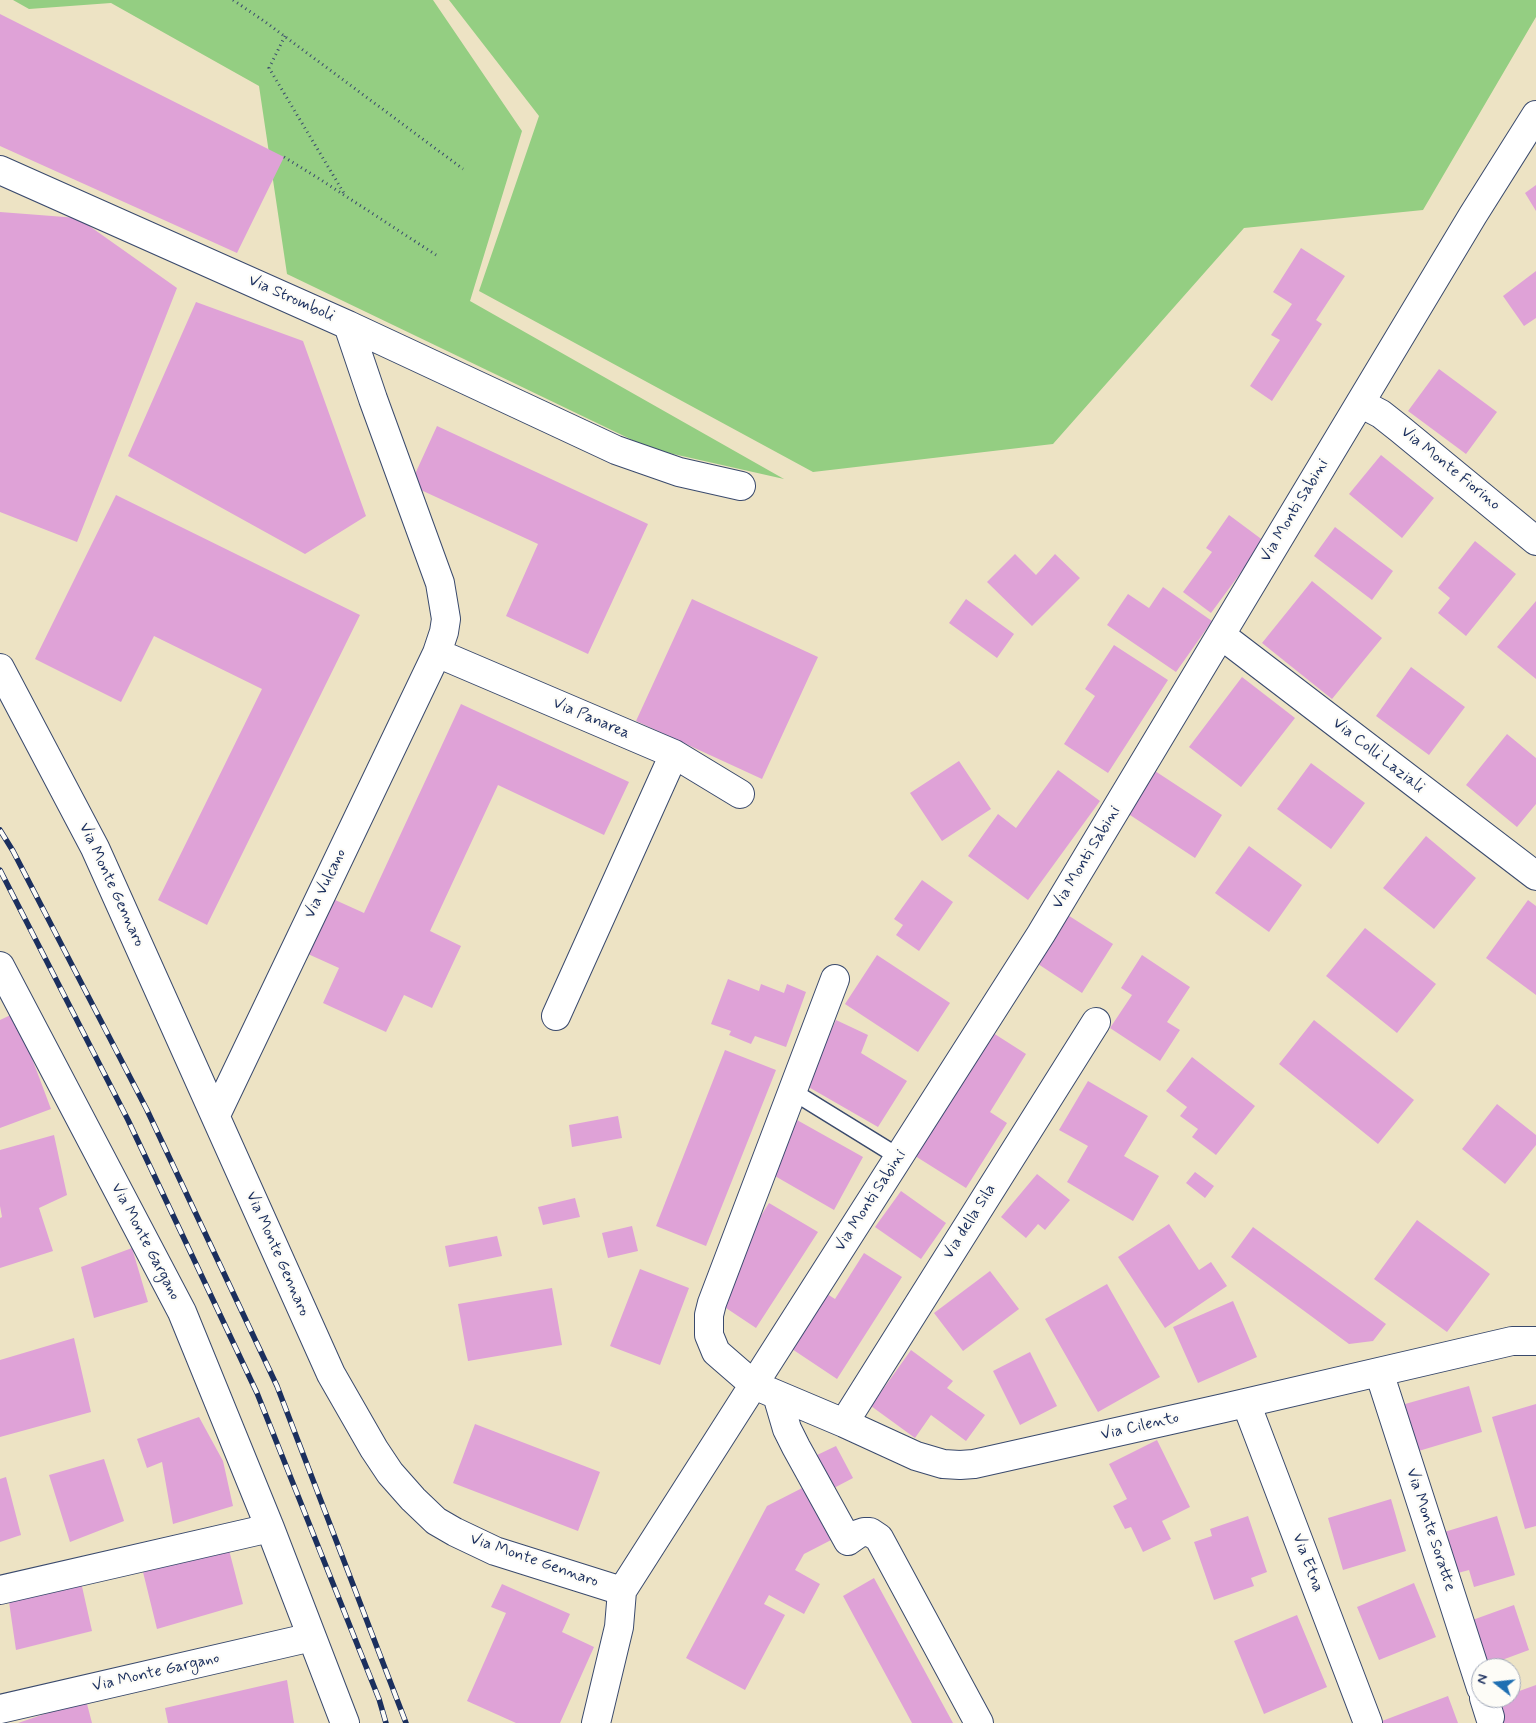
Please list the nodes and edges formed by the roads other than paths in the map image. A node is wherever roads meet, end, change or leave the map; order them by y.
1 (1536, 115) edge
2 (0, 170) edge
3 (348, 325) junction
4 (1360, 403) junction
5 (741, 486) dead end
6 (1536, 541) edge
7 (1221, 635) junction
8 (437, 653) junction
9 (0, 668) edge
10 (674, 754) junction
11 (740, 794) dead end
12 (1536, 876) edge
13 (0, 966) edge
14 (835, 978) dead end
15 (556, 1016) dead end
16 (1096, 1022) dead end
17 (792, 1091) junction
18 (216, 1116) junction
19 (899, 1157) junction
20 (1536, 1322) edge
21 (1524, 1341) edge
22 (1379, 1372) junction
23 (766, 1390) junction
24 (1246, 1404) junction
25 (844, 1423) junction
26 (270, 1528) junction
27 (0, 1590) edge
28 (622, 1591) junction
29 (312, 1637) junction
30 (1471, 1658) edge
31 (0, 1709) edge
32 (344, 1723) edge
33 (596, 1723) edge
34 (979, 1723) edge
35 (1368, 1723) edge

1 - 4 street, Via Monti Sabini
2 - 3 street, Via Stromboli
3 - 5 street
3 - 8 street, Via Stromboli
4 - 6 street, Via Monte Fiorino
4 - 7 street, Via Monti Sabini
7 - 12 street, Via Colli Laziali
7 - 19 street, Via Monti Sabini
8 - 10 street, Via Panarea
8 - 18 street, Via Vulcano
9 - 18 street, Via Monte Gennaro
10 - 11 street, Via Panarea
10 - 15 street
13 - 26 street, Via Monte Gargano
14 - 17 street, Via Cilento
16 - 25 street, Via della Sila
17 - 19 lane
17 - 23 street, Via Cilento
18 - 28 street, Via Monte Gennaro
19 - 23 street, Via Monti Sabini
20 - 21 street
21 - 22 street, Via Cilento
22 - 24 street, Via Cilento
22 - 30 street, Via Monte Soratte
23 - 25 street, Via Cilento
23 - 28 street, Via Monti Sabini
23 - 34 street
24 - 25 street, Via Cilento
24 - 35 street, Via Etna
26 - 27 street
26 - 29 street, Via Monte Gargano
28 - 33 street
29 - 31 street, Via Monte Gargano
29 - 32 street, Via Monte Gargano

